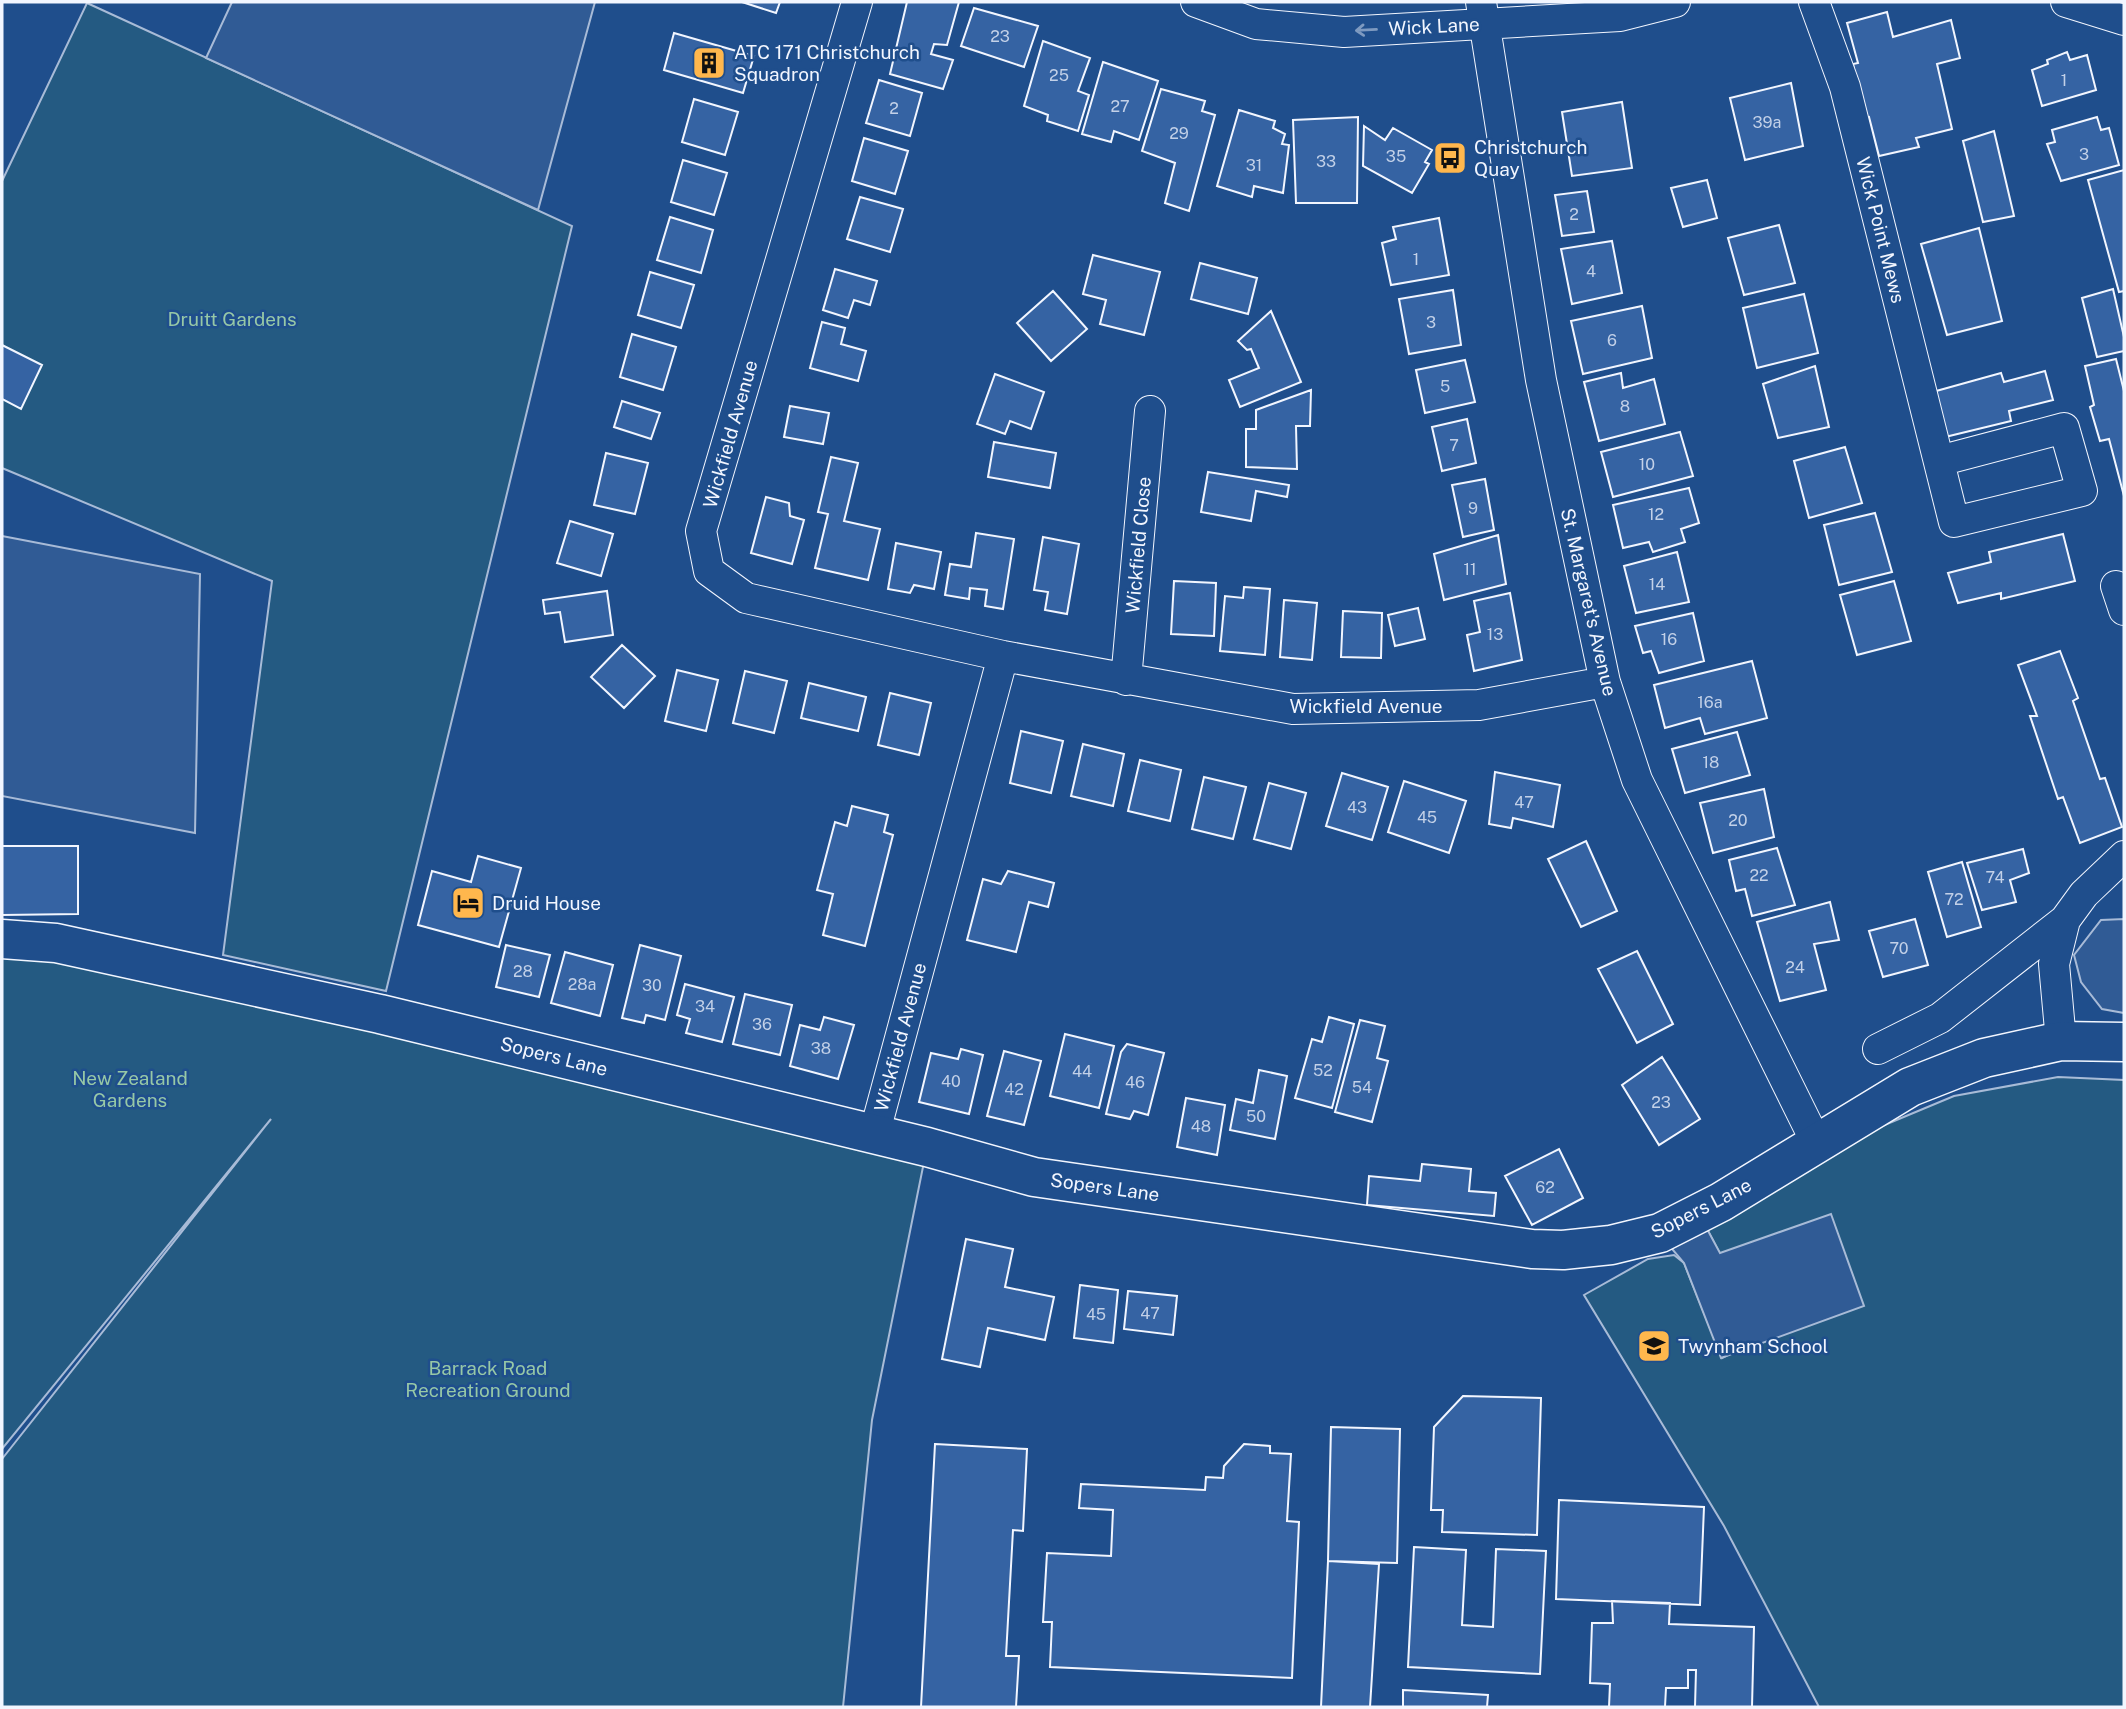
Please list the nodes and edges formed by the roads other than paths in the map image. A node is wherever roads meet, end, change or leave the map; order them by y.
1 (857, 2) edge
2 (1196, 2) edge
3 (1675, 2) edge
4 (1814, 2) edge
5 (2066, 2) edge
6 (1482, 13) edge
7 (2124, 20) edge
8 (1150, 411) dead end
9 (1939, 461) junction
10 (1003, 656) junction
11 (1126, 680) junction
12 (1605, 682) junction
13 (2124, 856) edge
14 (2065, 920) junction
15 (2, 939) edge
16 (2061, 1041) junction
17 (2124, 1042) edge
18 (1878, 1049) dead end
19 (874, 1135) junction
20 (1816, 1142) junction

1 - 10 street, Wickfield Avenue
6 -> 2 street, Wick Lane
3 - 6 street, Wick Lane
4 - 9 street, Wick Point Mews
5 - 7 street
6 - 12 street, St. Margaret's Avenue
8 - 11 street, Wickfield Close
9 - 9 street, Wick Point Mews
10 - 11 street, Wickfield Avenue
10 - 19 street, Wickfield Avenue
11 - 12 street, Wickfield Avenue
12 - 20 street, St. Margaret's Avenue
13 - 14 street
14 - 16 street
14 - 18 street
15 - 19 street, Sopers Lane
16 - 17 street, Sopers Lane
16 - 20 street, Sopers Lane
19 - 20 street, Sopers Lane

